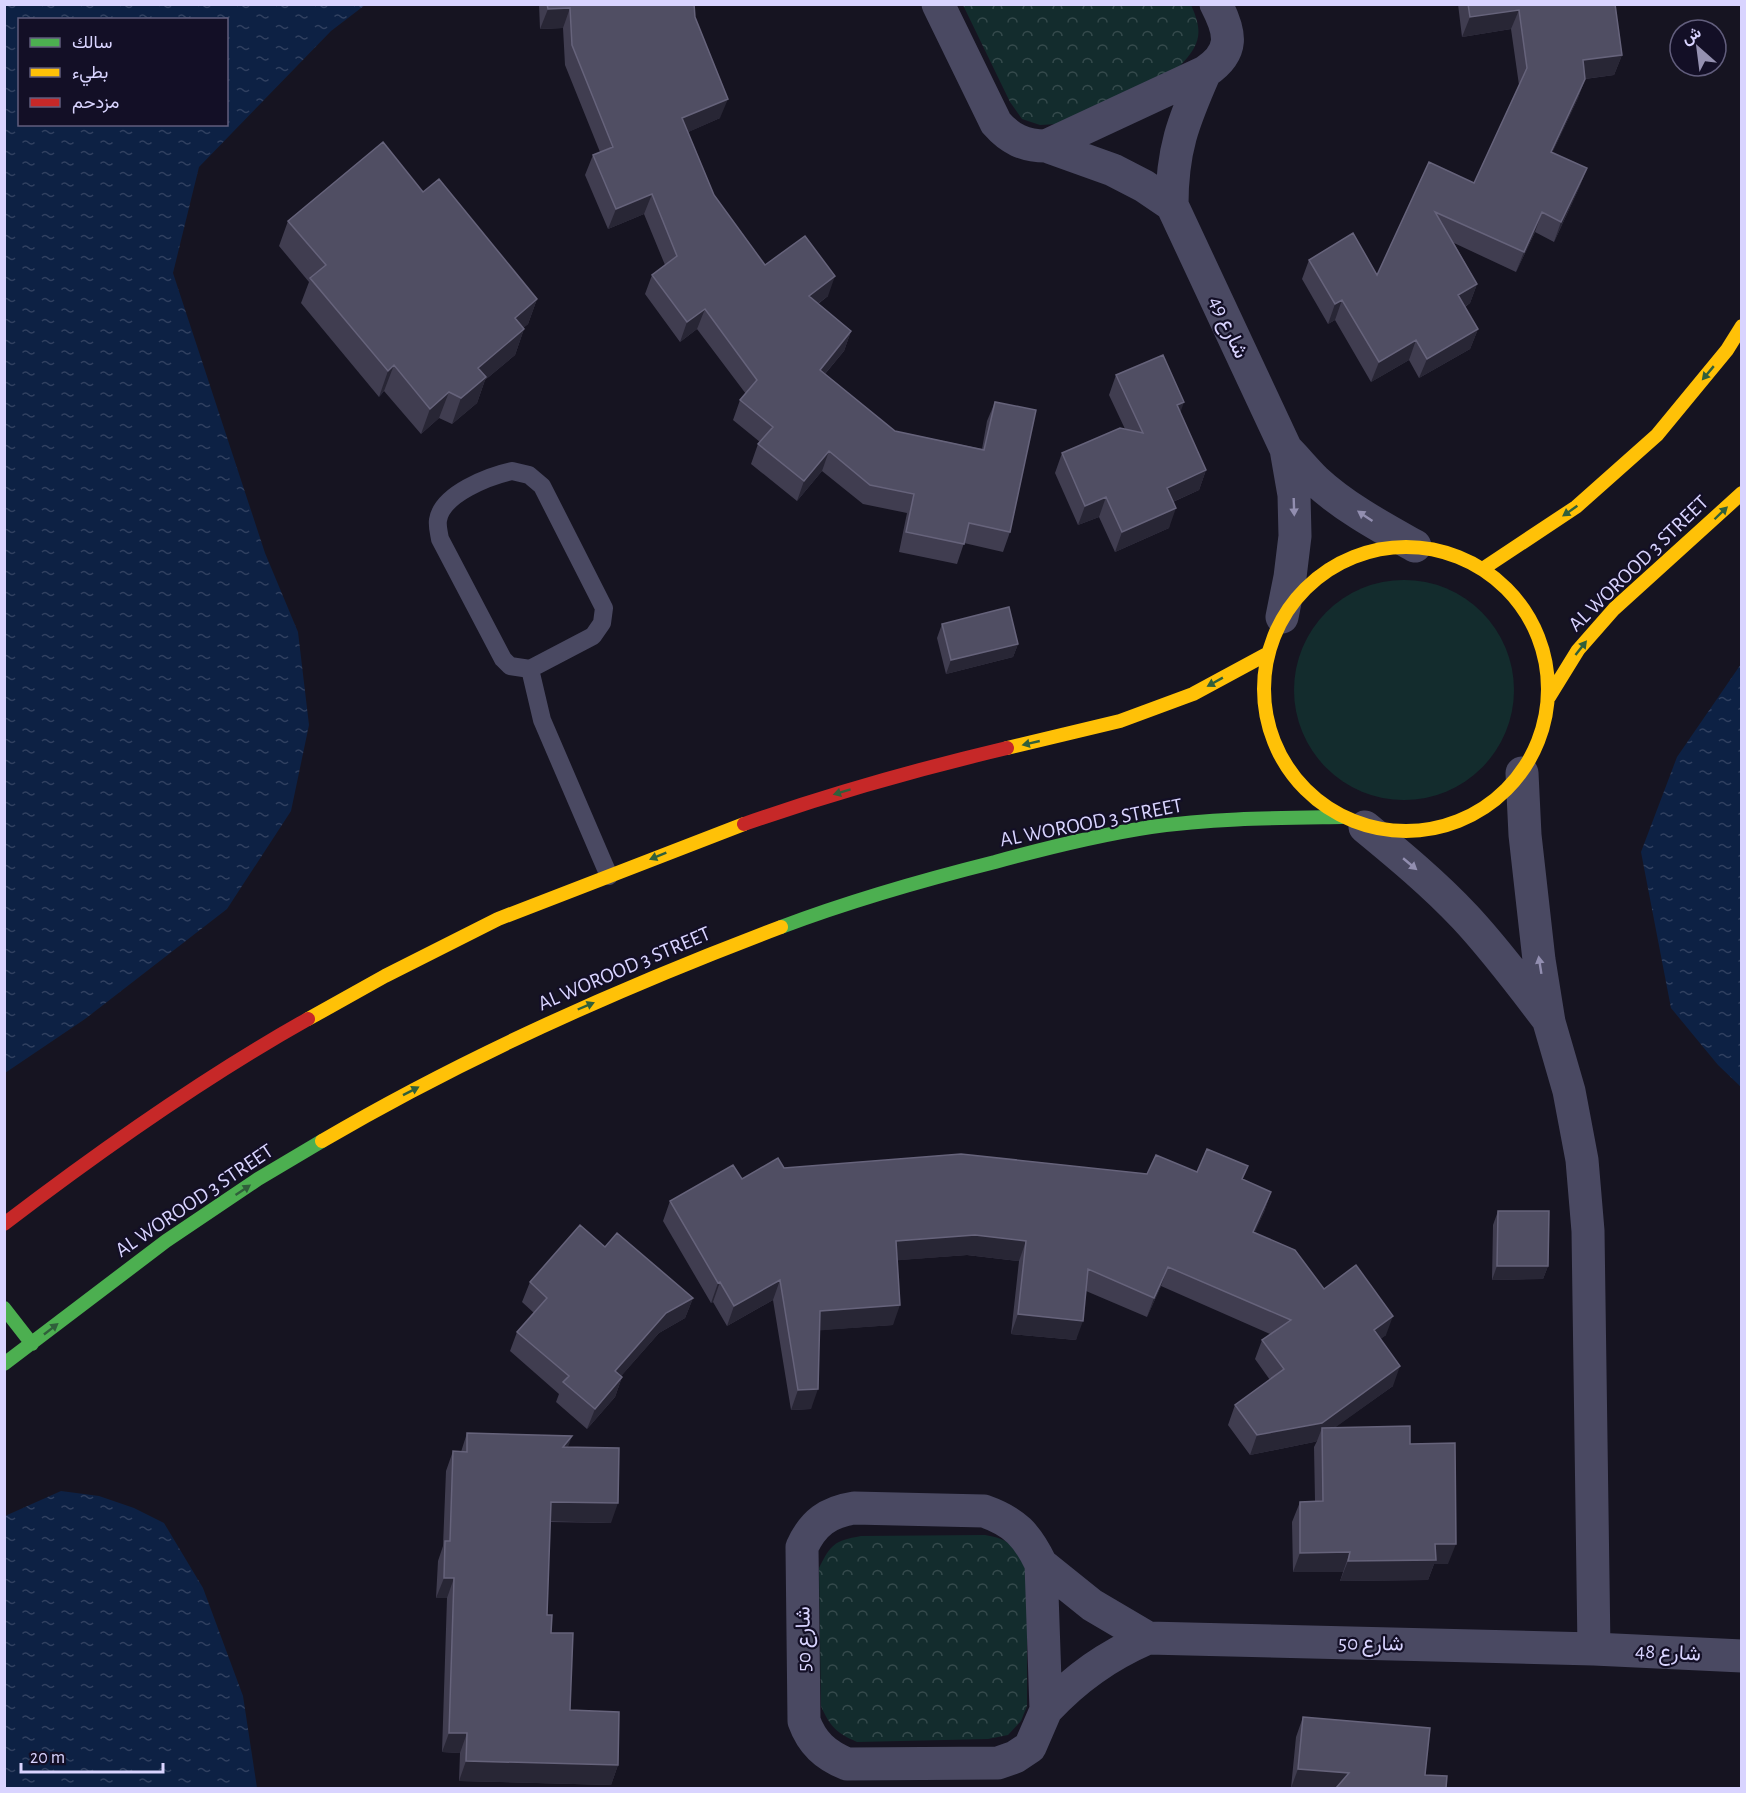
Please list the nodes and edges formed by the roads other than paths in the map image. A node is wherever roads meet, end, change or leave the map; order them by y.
1 (938, 4) edge
2 (1216, 4) edge
3 (1205, 72) junction
4 (1046, 146) junction
5 (1172, 205) junction
6 (1742, 326) edge
7 (1286, 449) junction
8 (1742, 493) edge
9 (1415, 546) junction
10 (1484, 568) junction
11 (1282, 617) junction
12 (1267, 654) junction
13 (530, 669) junction
14 (1549, 697) junction
15 (1522, 773) junction
16 (1353, 822) junction
17 (609, 876) junction
18 (1549, 1022) junction
19 (4, 1224) edge
20 (4, 1308) edge
21 (33, 1344) junction
22 (4, 1364) edge
23 (1041, 1564) junction
24 (1148, 1638) junction
25 (1594, 1649) junction
26 (1742, 1656) edge
27 (1046, 1710) junction

1 - 4 street
2 - 3 street, شارع 49
3 - 4 street, شارع 49
3 - 5 street, شارع 49
4 - 5 street
5 - 7 street, شارع 49
6 -> 10 street
9 -> 7 street, شارع 49
7 -> 11 street, شارع 49
14 -> 8 street, AL WOROOD 3 STREET
9 - 10 street
9 - 11 street
10 - 14 street
11 - 12 street
12 - 16 street
12 -> 17 street
13 - 13 lane
13 - 17 lane
14 - 15 street
15 - 16 street
18 -> 15 street
16 -> 18 street
21 -> 16 street, AL WOROOD 3 STREET
17 - 19 street
18 - 25 street
20 - 21 street
21 - 22 street, AL WOROOD 3 STREET
23 - 24 street, شارع 50
23 - 27 street, شارع 50
23 - 27 street, شارع 50
24 - 25 street, شارع 50
24 - 27 street, شارع 50
25 - 26 street, شارع 48

